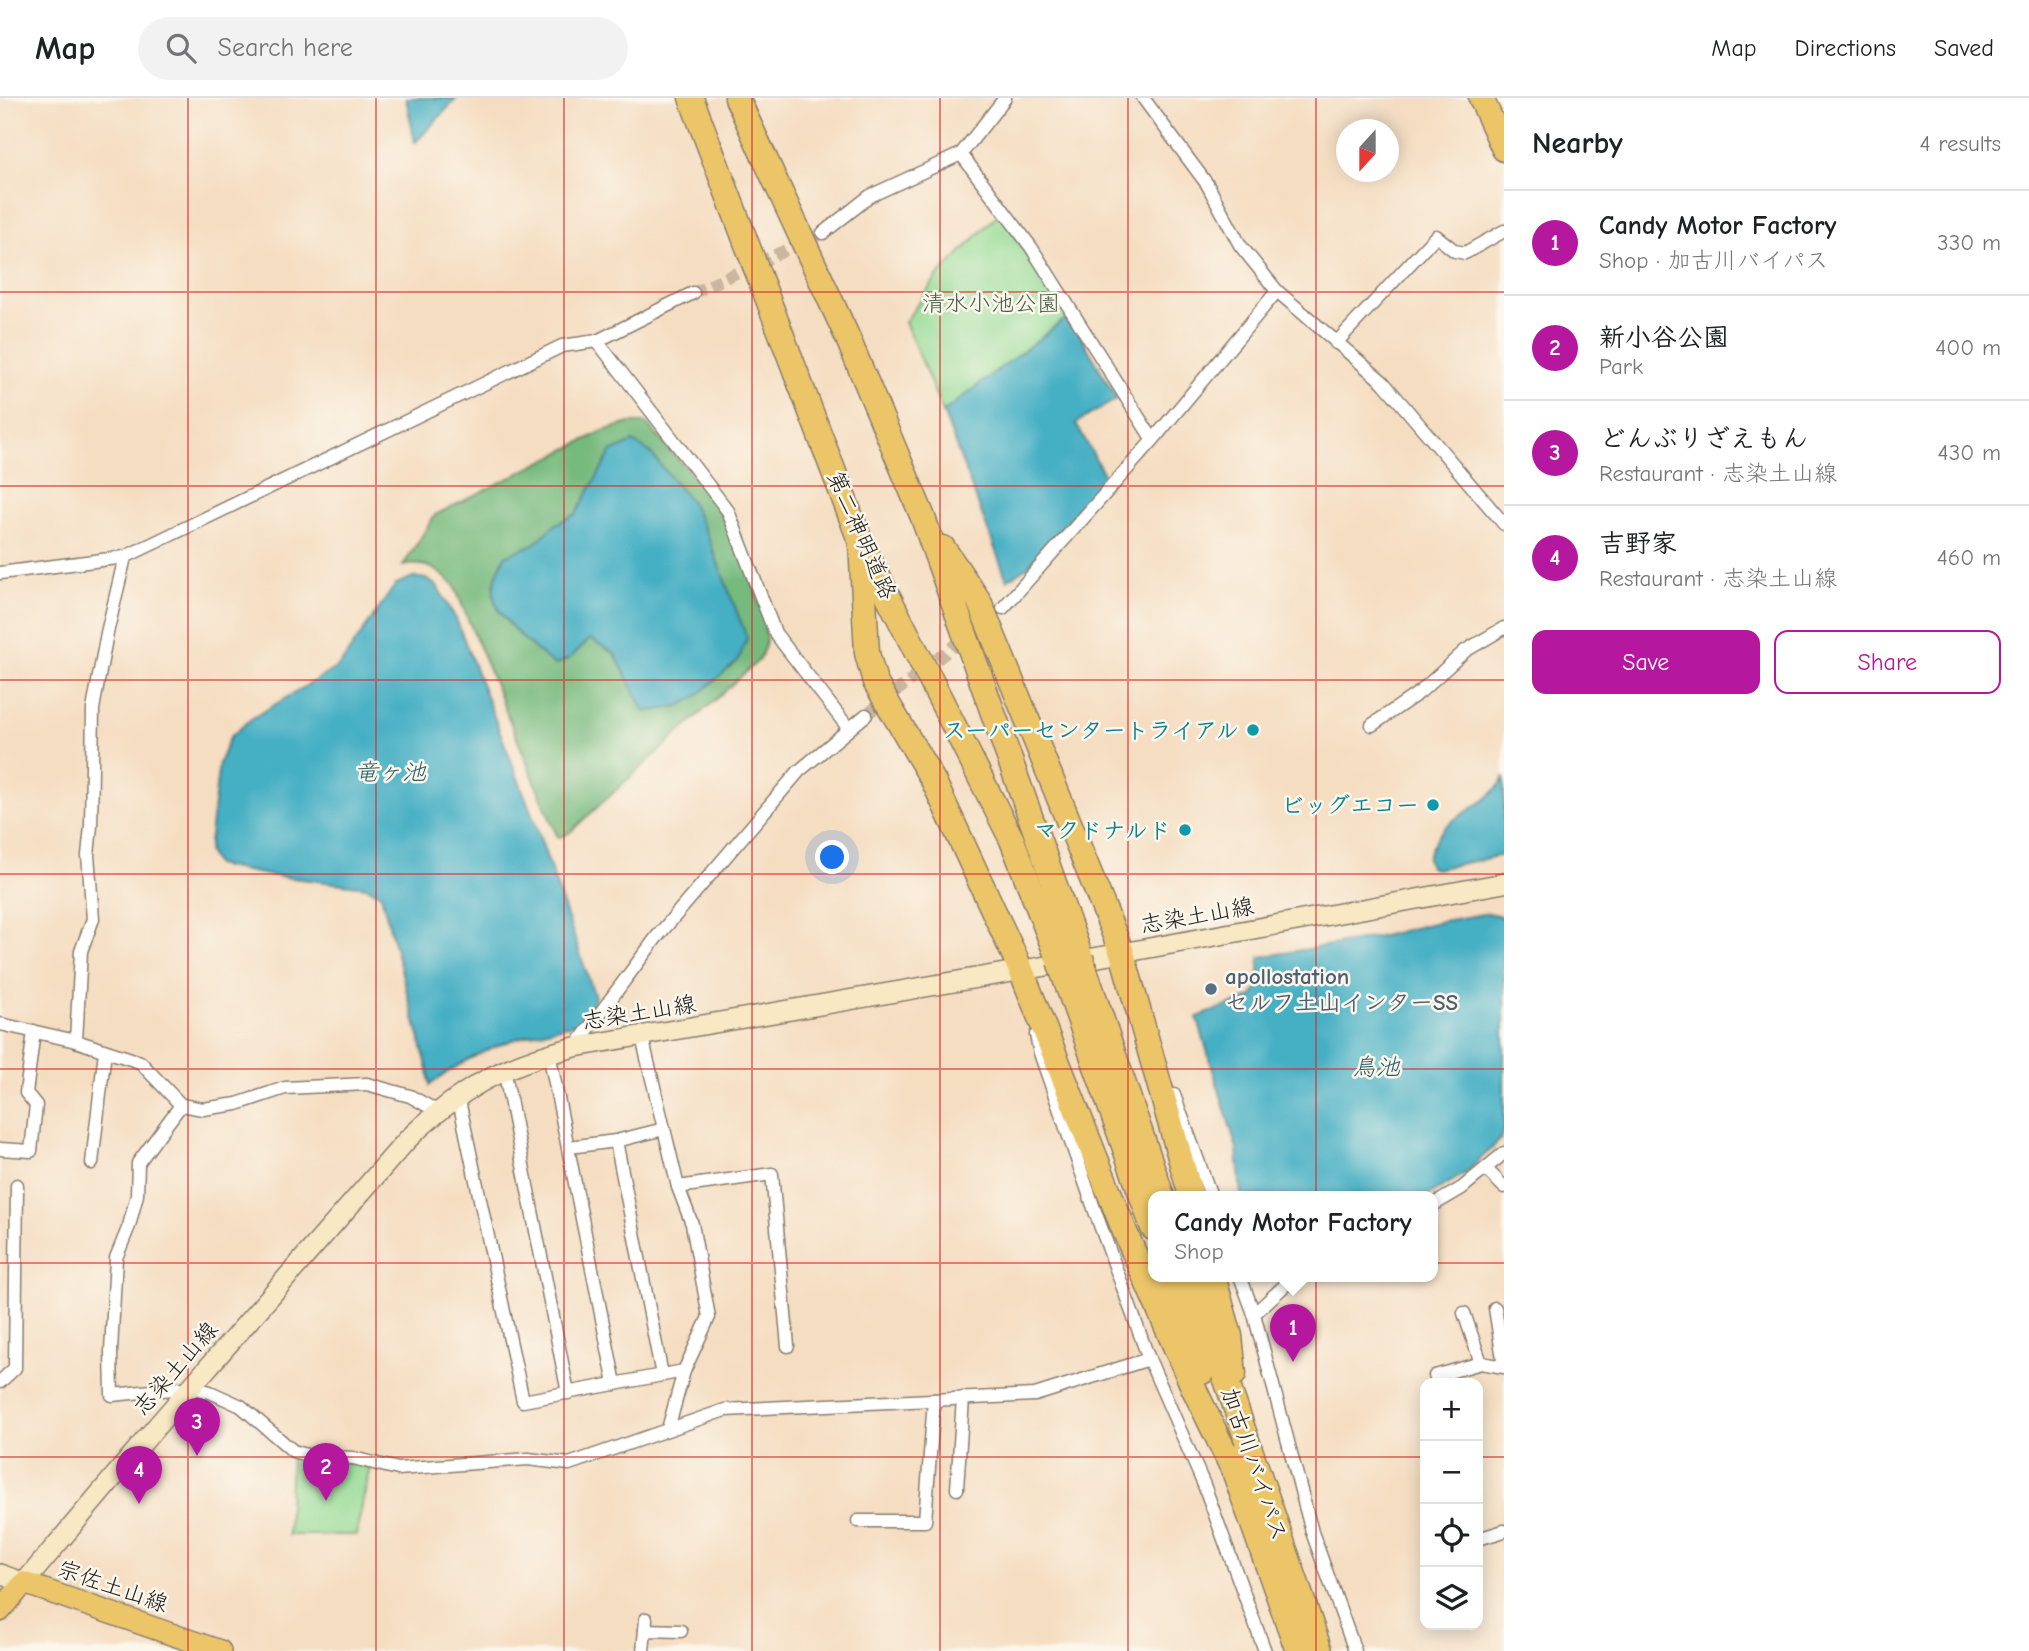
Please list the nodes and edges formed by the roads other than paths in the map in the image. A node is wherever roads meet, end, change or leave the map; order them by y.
1 (691, 98) edge
2 (737, 98) edge
3 (1005, 98) edge
4 (1143, 98) edge
5 (1481, 98) edge
6 (1504, 149) edge
7 (961, 154) junction
8 (1504, 231) edge
9 (823, 233) tunnel mouth
10 (1277, 291) junction
11 (693, 293) tunnel mouth
12 (597, 341) junction
13 (1336, 343) junction
14 (1153, 440) junction
15 (922, 515) junction
16 (1504, 524) edge
17 (861, 543) junction
18 (125, 557) junction
19 (0, 573) edge
20 (1003, 608) dead end
21 (1504, 628) edge
22 (866, 715) tunnel mouth
23 (1372, 725) dead end
24 (849, 730) junction
25 (1504, 883) edge
26 (1122, 953) junction
27 (1070, 961) junction
28 (1021, 970) junction
29 (0, 1024) edge
30 (34, 1031) junction
31 (642, 1038) junction
32 (76, 1041) junction
33 (575, 1047) junction
34 (105, 1051) junction
35 (549, 1054) junction
36 (504, 1069) junction
37 (458, 1096) junction
38 (181, 1105) junction
39 (437, 1111) junction
40 (664, 1129) junction
41 (616, 1141) junction
42 (569, 1147) junction
43 (0, 1149) edge
44 (1504, 1153) edge
45 (92, 1163) dead end
46 (1486, 1169) junction
47 (17, 1185) dead end
48 (678, 1187) junction
49 (1504, 1187) edge
50 (1160, 1191) edge
51 (1190, 1191) edge
52 (1209, 1191) edge
53 (1438, 1202) edge
54 (1148, 1212) edge
55 (1172, 1282) edge
56 (1192, 1282) edge
57 (1215, 1282) edge
58 (1242, 1282) edge
59 (1289, 1282) edge
60 (1495, 1308) dead end
61 (1464, 1313) dead end
62 (1254, 1314) junction
63 (788, 1346) dead end
64 (1149, 1359) junction
65 (1481, 1363) junction
66 (1504, 1366) edge
67 (684, 1371) junction
68 (662, 1375) junction
69 (1435, 1376) dead end
70 (0, 1382) edge
71 (615, 1384) junction
72 (192, 1387) junction
73 (568, 1393) junction
74 (963, 1398) junction
75 (934, 1400) junction
76 (1239, 1420) junction
77 (668, 1429) junction
78 (1233, 1469) junction
79 (957, 1489) dead end
80 (858, 1521) dead end
81 (1504, 1531) edge
82 (1483, 1537) edge
83 (0, 1574) edge
84 (24, 1583) junction
85 (0, 1611) edge
86 (681, 1631) dead end
87 (208, 1649) edge
88 (643, 1651) edge
89 (1265, 1651) edge
90 (1298, 1651) edge
91 (1320, 1651) edge
92 (1355, 1651) edge

1 - 17 highway, 第二神明道路
2 - 15 highway
3 - 7 street
4 - 10 street
5 - 6 highway
7 - 9 street
7 - 14 street
8 - 13 street
10 - 13 street
10 - 14 street
11 - 12 street
12 - 18 street
12 - 24 street
13 - 16 street
14 - 20 street
15 - 26 highway
15 - 27 highway
17 - 27 highway, 第二神明道路
17 - 28 highway
18 - 19 street
18 - 32 street
21 - 23 street
22 - 24 street
24 - 33 street
25 - 26 main road, 志染土山線
26 - 28 main road, 志染土山線
26 - 51 highway
26 - 52 street
27 - 50 highway
27 - 54 highway
28 - 31 main road, 志染土山線
28 - 64 street
28 - 78 highway
29 - 30 street
30 - 32 street
30 - 43 street
31 - 33 main road, 志染土山線
31 - 40 street
32 - 34 street
33 - 35 main road, 志染土山線
34 - 38 street
34 - 45 street
35 - 36 main road, 志染土山線
35 - 42 street
36 - 37 main road, 志染土山線
36 - 73 street
37 - 39 main road, 志染土山線
37 - 73 street
38 - 39 street
38 - 72 street
39 - 72 main road, 志染土山線
40 - 41 street
40 - 48 street
41 - 42 street
41 - 68 street
42 - 71 street
44 - 46 street
46 - 49 street
46 - 53 street
47 - 70 street
48 - 63 street
48 - 67 street
55 - 78 highway, 加古川バイパス
56 - 76 highway, 加古川バイパス
57 - 76 highway
58 - 62 street
59 - 62 street
60 - 66 street
61 - 65 street
62 - 92 street
64 - 74 street
64 - 89 street
65 - 66 street
65 - 69 street
67 - 68 street
67 - 77 street
68 - 71 street
71 - 73 street
72 - 77 street
72 - 84 main road, 志染土山線
74 - 75 street
74 - 79 street
75 - 77 street
75 - 80 street
76 - 91 highway, 加古川バイパス
78 - 90 highway, 加古川バイパス
81 - 82 street
83 - 84 main road
84 - 85 main road, 宗佐土山線
84 - 87 main road, 宗佐土山線
86 - 88 street

